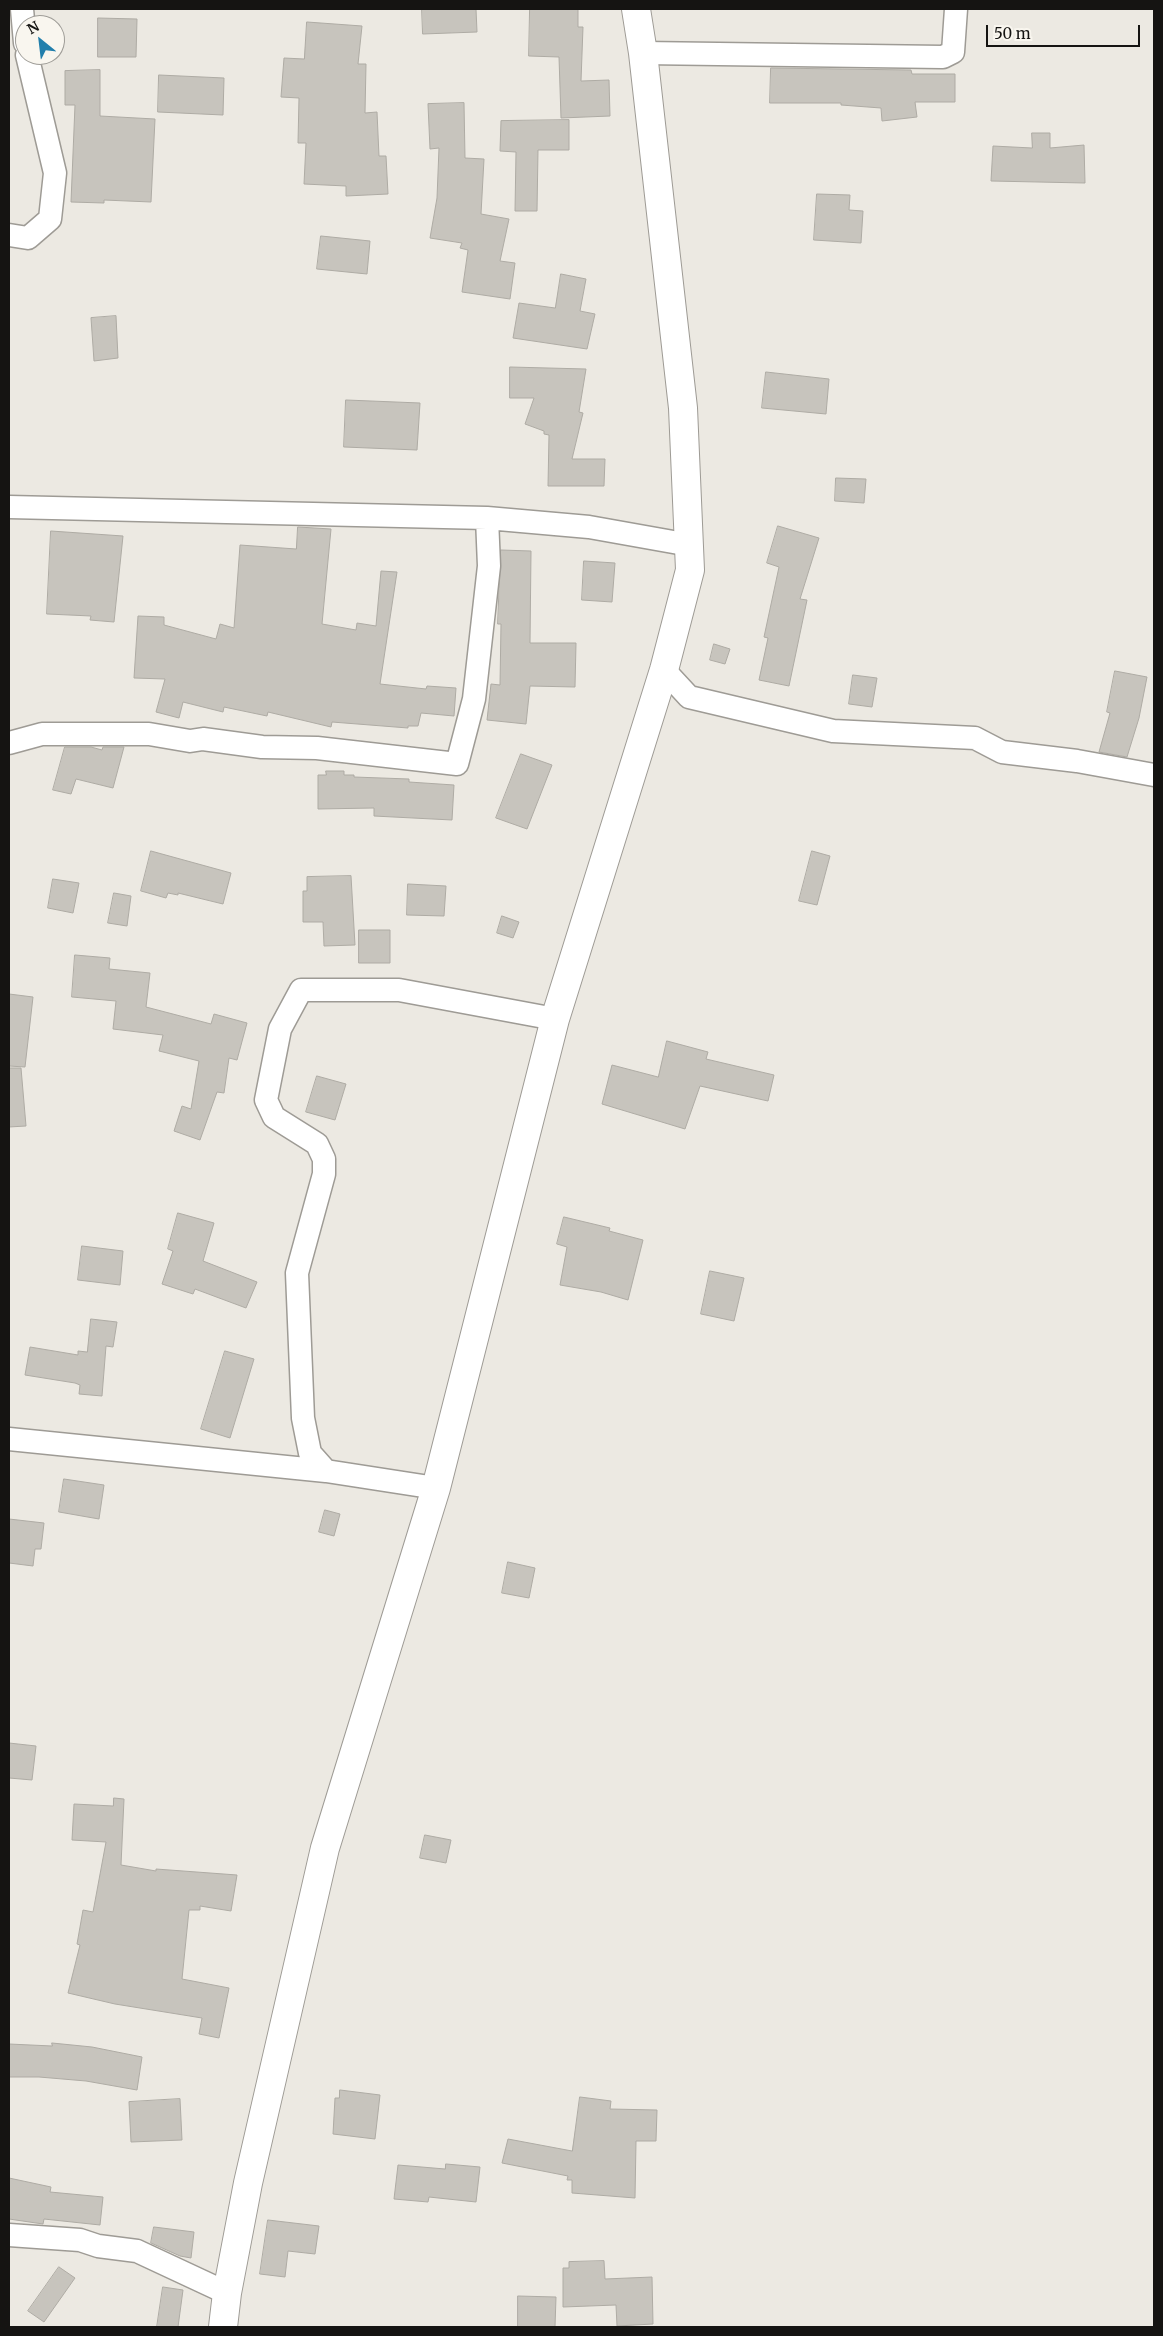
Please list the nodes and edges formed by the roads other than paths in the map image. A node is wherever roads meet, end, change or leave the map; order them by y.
1 (636, 9) edge
2 (956, 9) edge
3 (643, 52) junction
4 (29, 65) edge
5 (9, 235) edge
6 (9, 507) edge
7 (487, 518) junction
8 (690, 545) junction
9 (664, 670) junction
10 (9, 743) edge
11 (1154, 775) edge
12 (555, 1019) junction
13 (9, 1439) edge
14 (326, 1471) junction
15 (436, 1488) junction
16 (9, 2234) edge
17 (227, 2293) junction
18 (223, 2327) edge

1 - 3 main road
2 - 3 street
3 - 8 main road
4 - 5 street
6 - 7 street
7 - 8 street
7 - 10 street
8 - 9 main road
9 - 11 street
9 - 12 main road
12 - 14 street
12 - 15 main road
13 - 14 street
14 - 15 street
15 - 17 main road
16 - 17 street
17 - 18 main road

